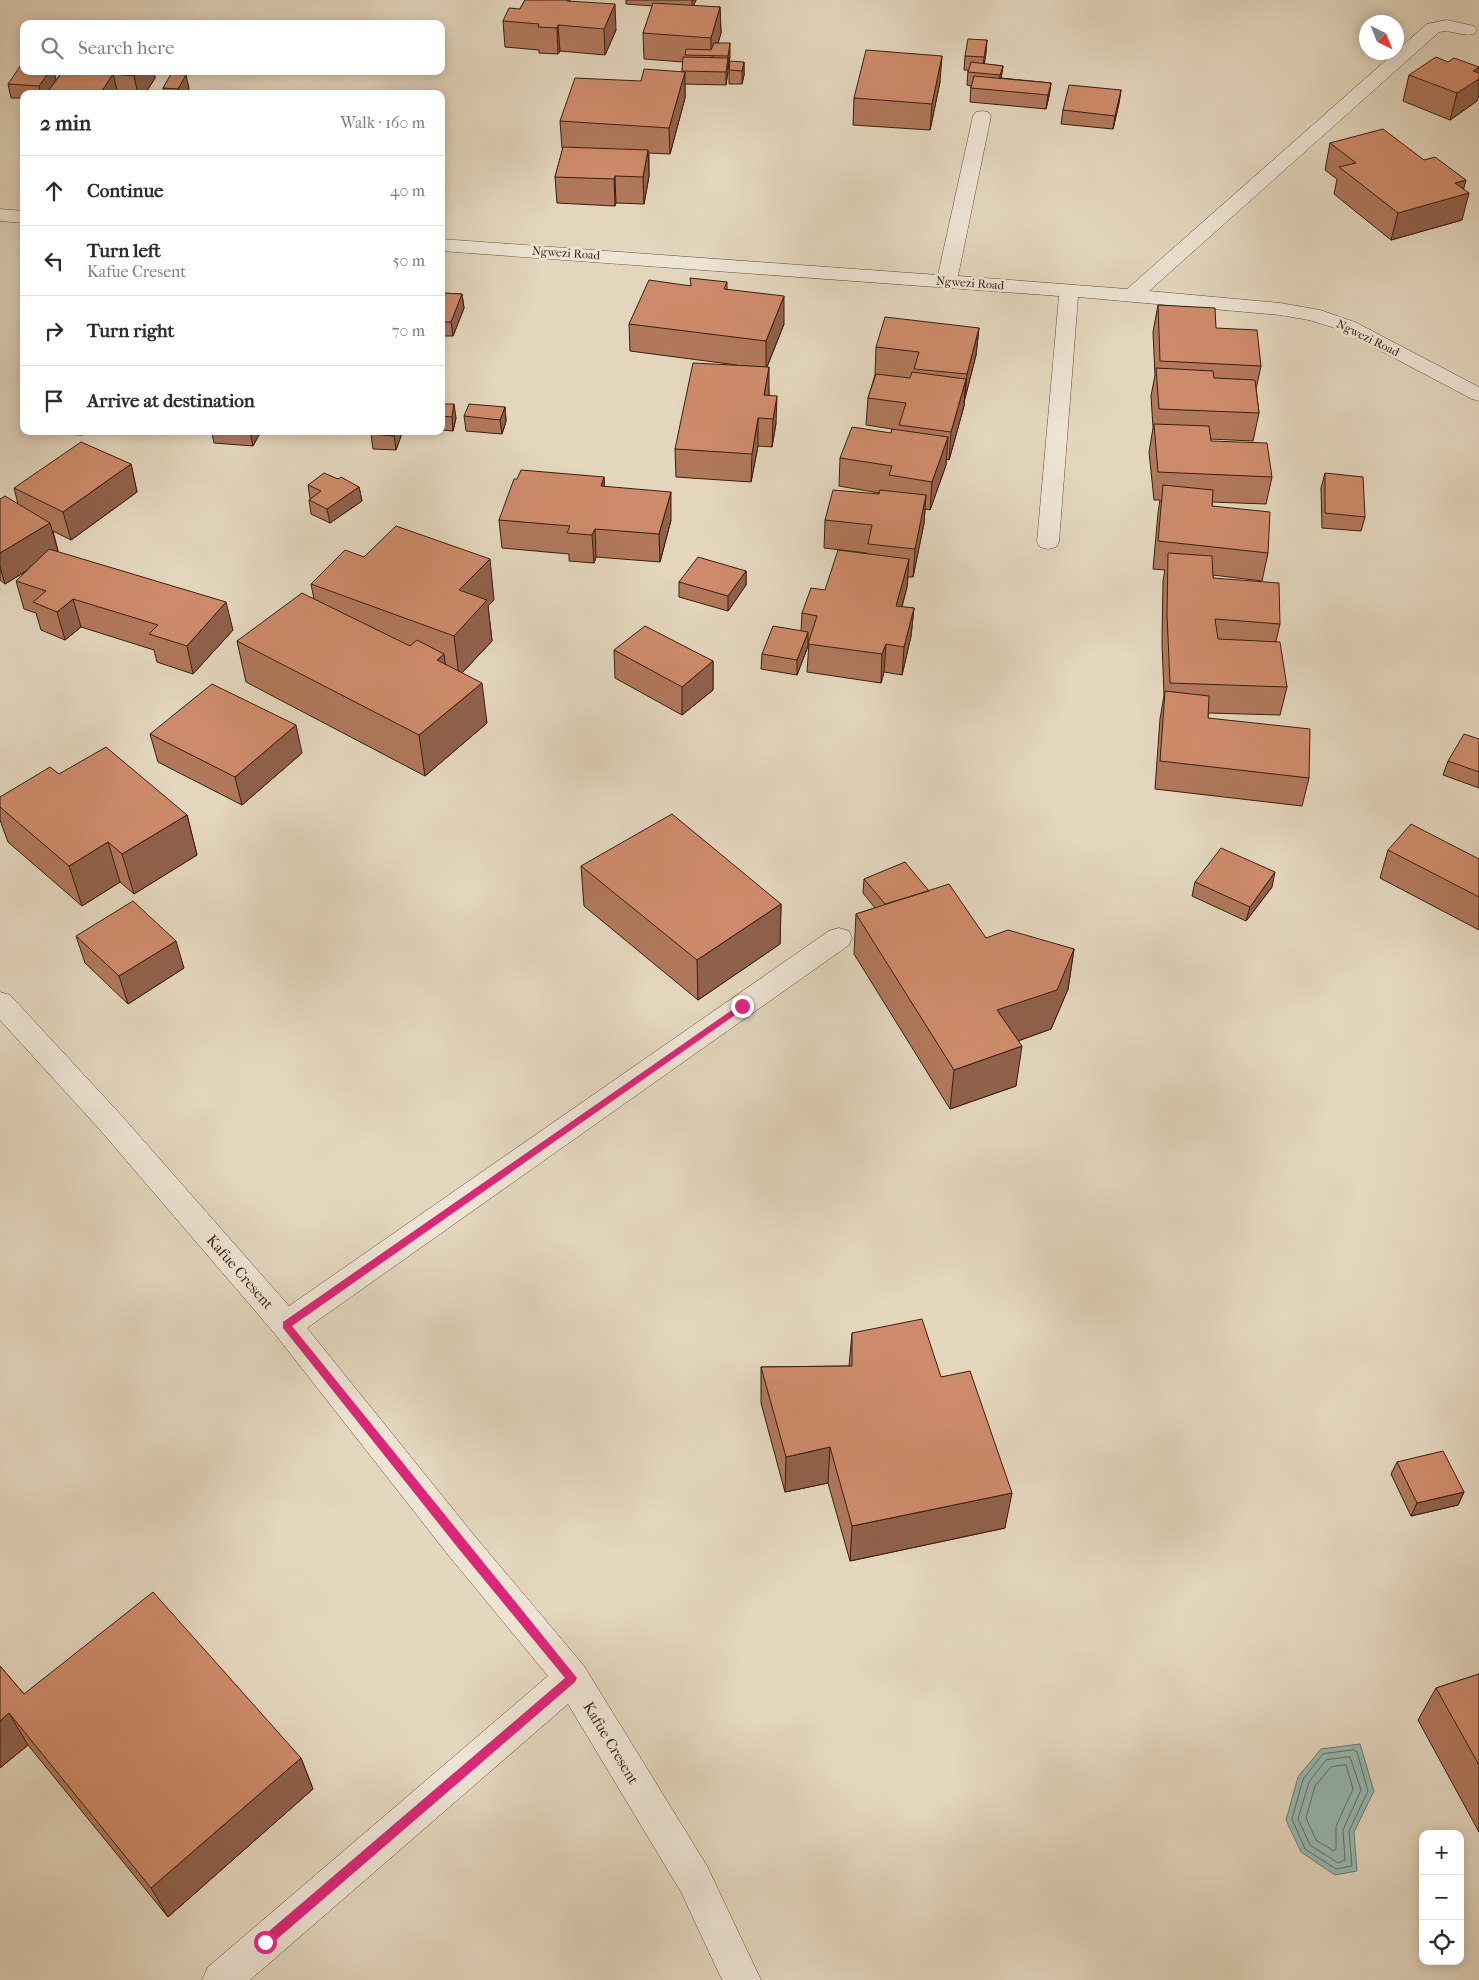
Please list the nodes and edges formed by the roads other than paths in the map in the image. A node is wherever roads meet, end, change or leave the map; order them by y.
1 (1468, 30) dead end
2 (982, 116) dead end
3 (0, 215) edge
4 (20, 217) edge
5 (445, 245) edge
6 (947, 281) junction
7 (1068, 290) junction
8 (1132, 295) junction
9 (1479, 395) edge
10 (1048, 542) dead end
11 (839, 938) dead end
12 (0, 1002) edge
13 (286, 1325) junction
14 (572, 1678) junction
15 (221, 1980) edge
16 (742, 1980) edge

1 - 8 street
2 - 6 street
3 - 4 street
5 - 6 street, Ngwezi Road
6 - 7 street, Ngwezi Road
7 - 8 street, Ngwezi Road
7 - 10 street
8 - 9 street, Ngwezi Road
11 - 13 street
12 - 13 street, Kafue Cresent
13 - 14 street, Kafue Cresent
14 - 15 street
14 - 16 street, Kafue Cresent

